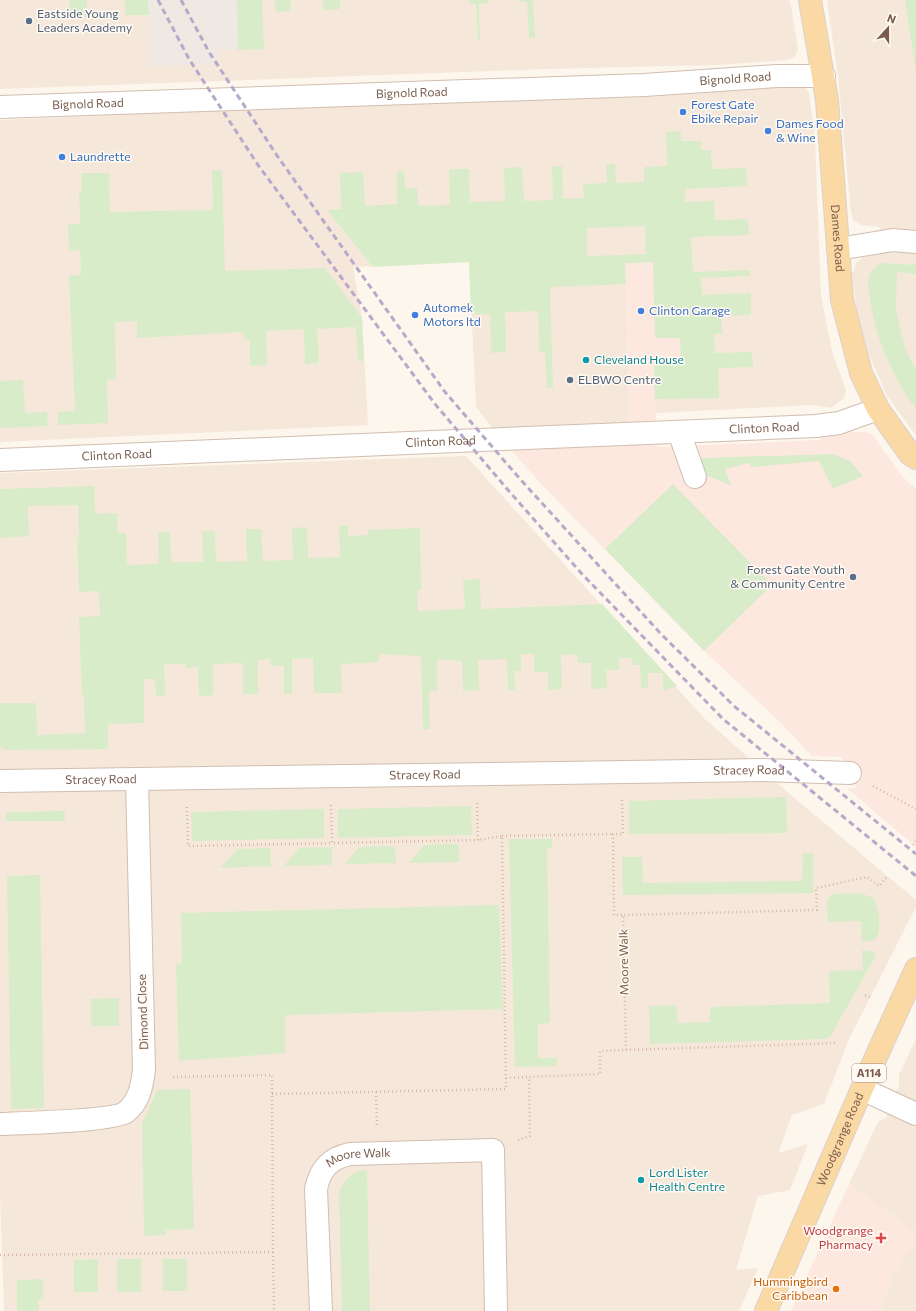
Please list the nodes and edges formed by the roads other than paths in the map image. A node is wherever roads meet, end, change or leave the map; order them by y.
1 (810, 0) edge
2 (824, 76) junction
3 (0, 107) edge
4 (916, 242) edge
5 (838, 249) junction
6 (878, 409) junction
7 (679, 432) junction
8 (916, 458) edge
9 (0, 460) edge
10 (696, 477) dead end
11 (850, 773) road end
12 (136, 780) junction
13 (0, 782) edge
14 (916, 969) edge
15 (862, 1089) junction
16 (916, 1114) edge
17 (0, 1124) edge
18 (321, 1311) edge
19 (496, 1311) edge
20 (766, 1311) edge

1 - 2 main road, Dames Road
2 - 3 street, Bignold Road
2 - 5 main road, Dames Road
4 - 5 street
5 - 6 main road, Dames Road
6 - 7 street, Clinton Road
6 - 8 main road, Dames Road
7 - 9 street, Clinton Road
7 - 10 street
11 - 12 street, Stracey Road
12 - 13 street, Stracey Road
12 - 17 street, Dimond Close
14 - 15 main road, Woodgrange Road / A114
15 - 16 street
15 - 20 main road, Woodgrange Road / A114
18 - 19 street, Moore Walk

